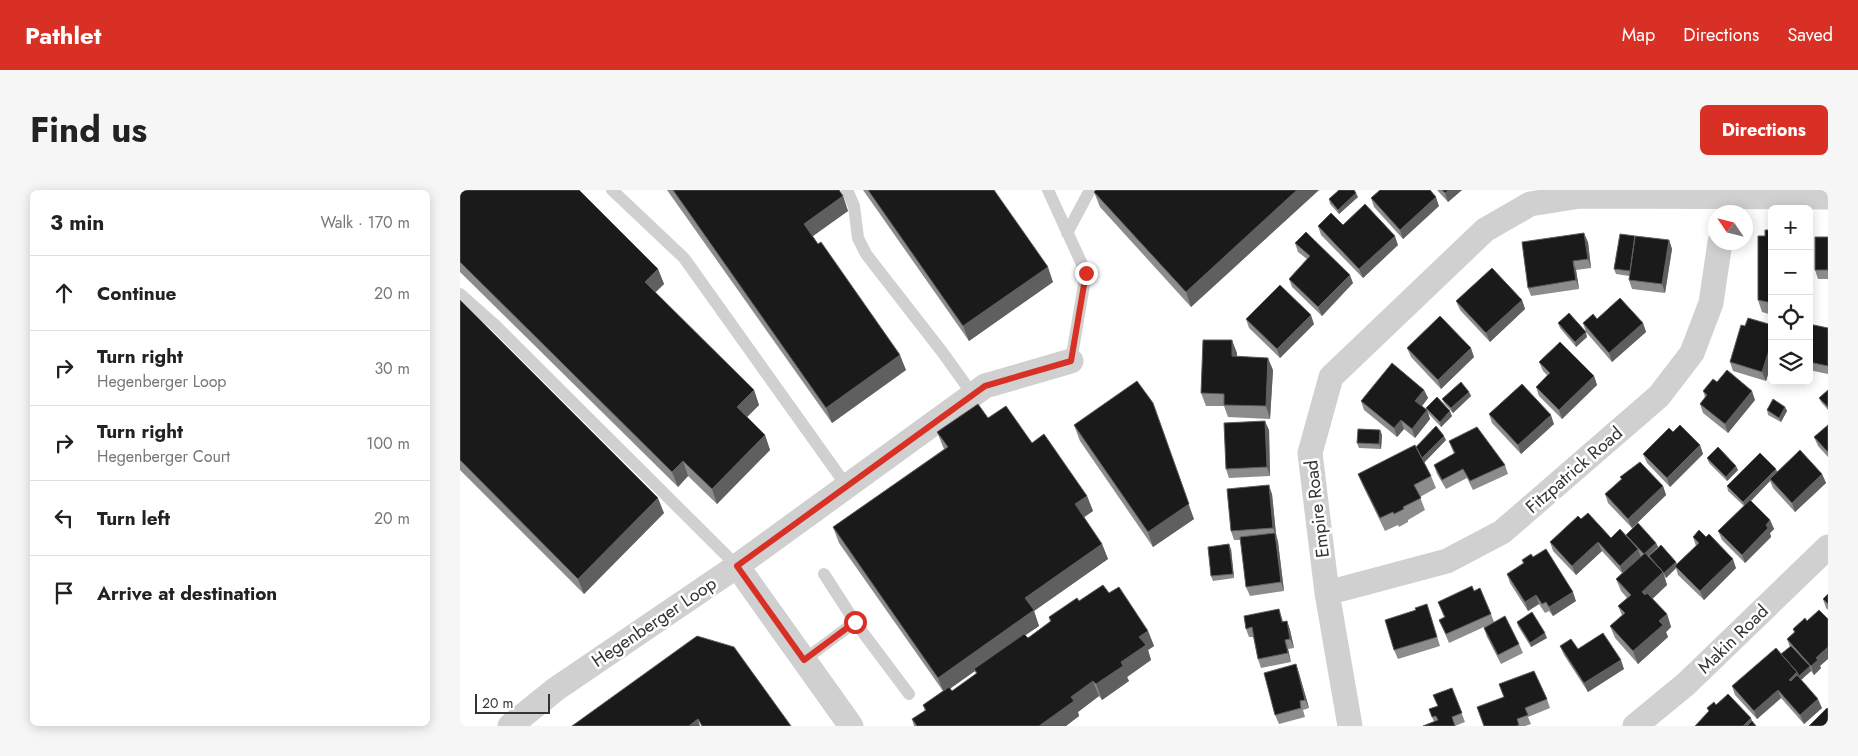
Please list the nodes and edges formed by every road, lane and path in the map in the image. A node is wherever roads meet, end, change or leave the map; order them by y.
1 (612, 190) edge
2 (846, 190) edge
3 (1048, 190) edge
4 (1090, 190) edge
5 (1828, 197) edge
6 (1726, 204) edge
7 (1067, 233) junction
8 (1719, 250) edge
9 (460, 294) edge
10 (1071, 361) joint
11 (973, 395) junction
12 (846, 485) junction
13 (1828, 547) edge
14 (737, 566) junction
15 (824, 574) dead end
16 (1327, 593) junction
17 (855, 622) junction
18 (804, 660) junction
19 (909, 694) dead end
20 (510, 726) edge
21 (851, 726) edge
22 (1350, 726) edge
23 (1635, 726) edge

1 - 12 lane
2 - 11 lane
3 - 7 lane
4 - 7 lane
5 - 6 street
6 - 16 street, Empire Road
7 - 10 lane
8 - 16 street, Fitzpatrick Road
9 - 14 lane
10 - 11 street, Hegenberger Loop
11 - 12 street, Hegenberger Loop
12 - 14 street, Hegenberger Loop
13 - 23 street, Makin Road
14 - 18 street
14 - 20 street, Hegenberger Loop
15 - 17 lane
16 - 22 street, Empire Road
17 - 18 lane
17 - 19 lane
18 - 21 street

